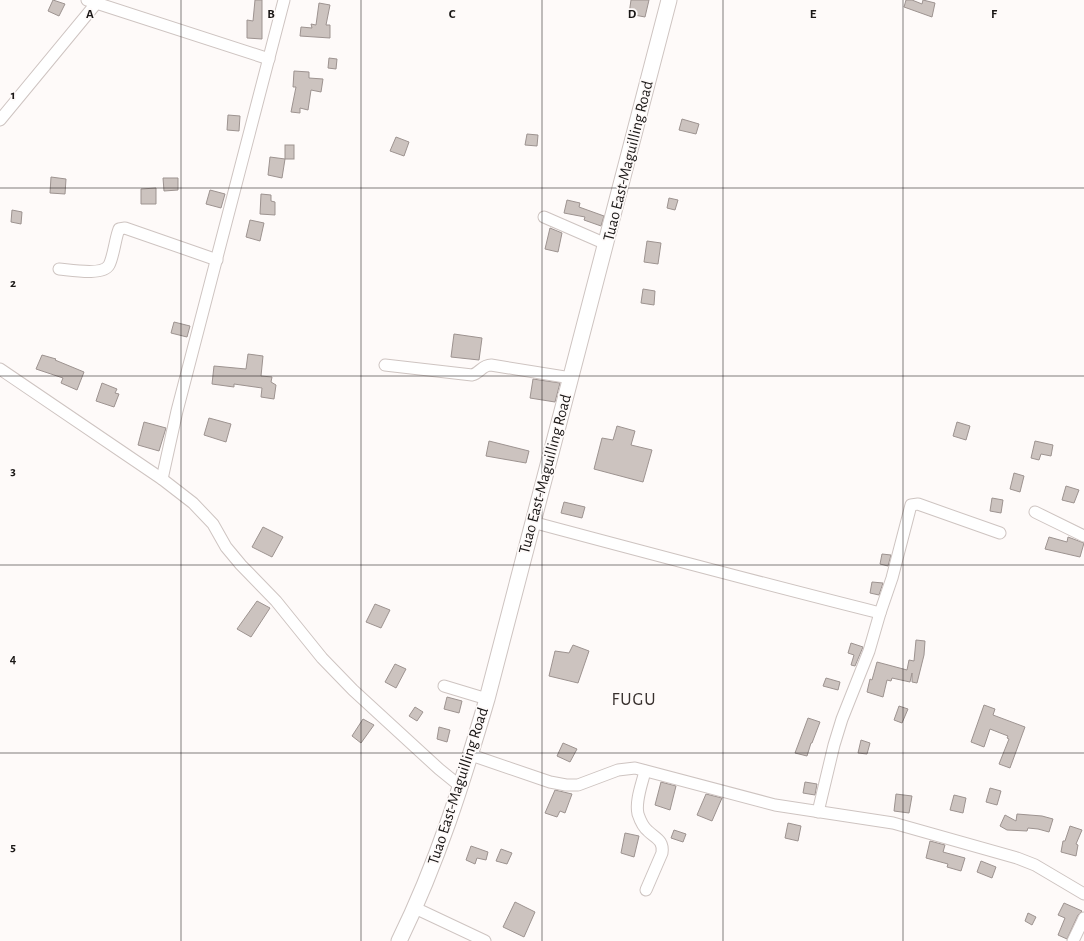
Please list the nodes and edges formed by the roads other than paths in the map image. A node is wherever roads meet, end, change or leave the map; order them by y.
1 (284, 0) edge
2 (669, 0) edge
3 (94, 1) edge
4 (270, 59) junction
5 (0, 120) edge
6 (544, 217) dead end
7 (606, 244) junction
8 (217, 260) junction
9 (59, 269) dead end
10 (385, 365) dead end
11 (0, 369) edge
12 (571, 378) junction
13 (162, 479) junction
14 (1035, 512) dead end
15 (532, 522) junction
16 (1000, 533) dead end
17 (1084, 536) edge
18 (880, 613) junction
19 (444, 686) dead end
20 (487, 699) junction
21 (471, 755) junction
22 (646, 771) junction
23 (460, 786) junction
24 (818, 812) junction
25 (646, 890) dead end
26 (1084, 894) edge
27 (415, 908) junction
28 (1084, 918) edge
29 (399, 941) edge
30 (485, 941) edge
31 (1073, 941) edge

1 - 4 street
2 - 7 main road, Tuao East-Maguilling Road
3 - 4 street
3 - 5 street
4 - 8 street
6 - 7 street
7 - 12 main road, Tuao East-Maguilling Road
8 - 9 street
8 - 13 street
10 - 12 street
11 - 13 street
12 - 15 main road, Tuao East-Maguilling Road
13 - 23 street
14 - 17 street
15 - 18 street
15 - 20 main road, Tuao East-Maguilling Road
16 - 18 street
18 - 24 street
19 - 20 street
20 - 21 main road, Tuao East-Maguilling Road
21 - 22 street
21 - 23 main road, Tuao East-Maguilling Road
22 - 24 street
22 - 25 street
23 - 27 main road, Tuao East-Maguilling Road
24 - 26 street
27 - 29 main road, Tuao East-Maguilling Road
27 - 30 street
28 - 31 street

